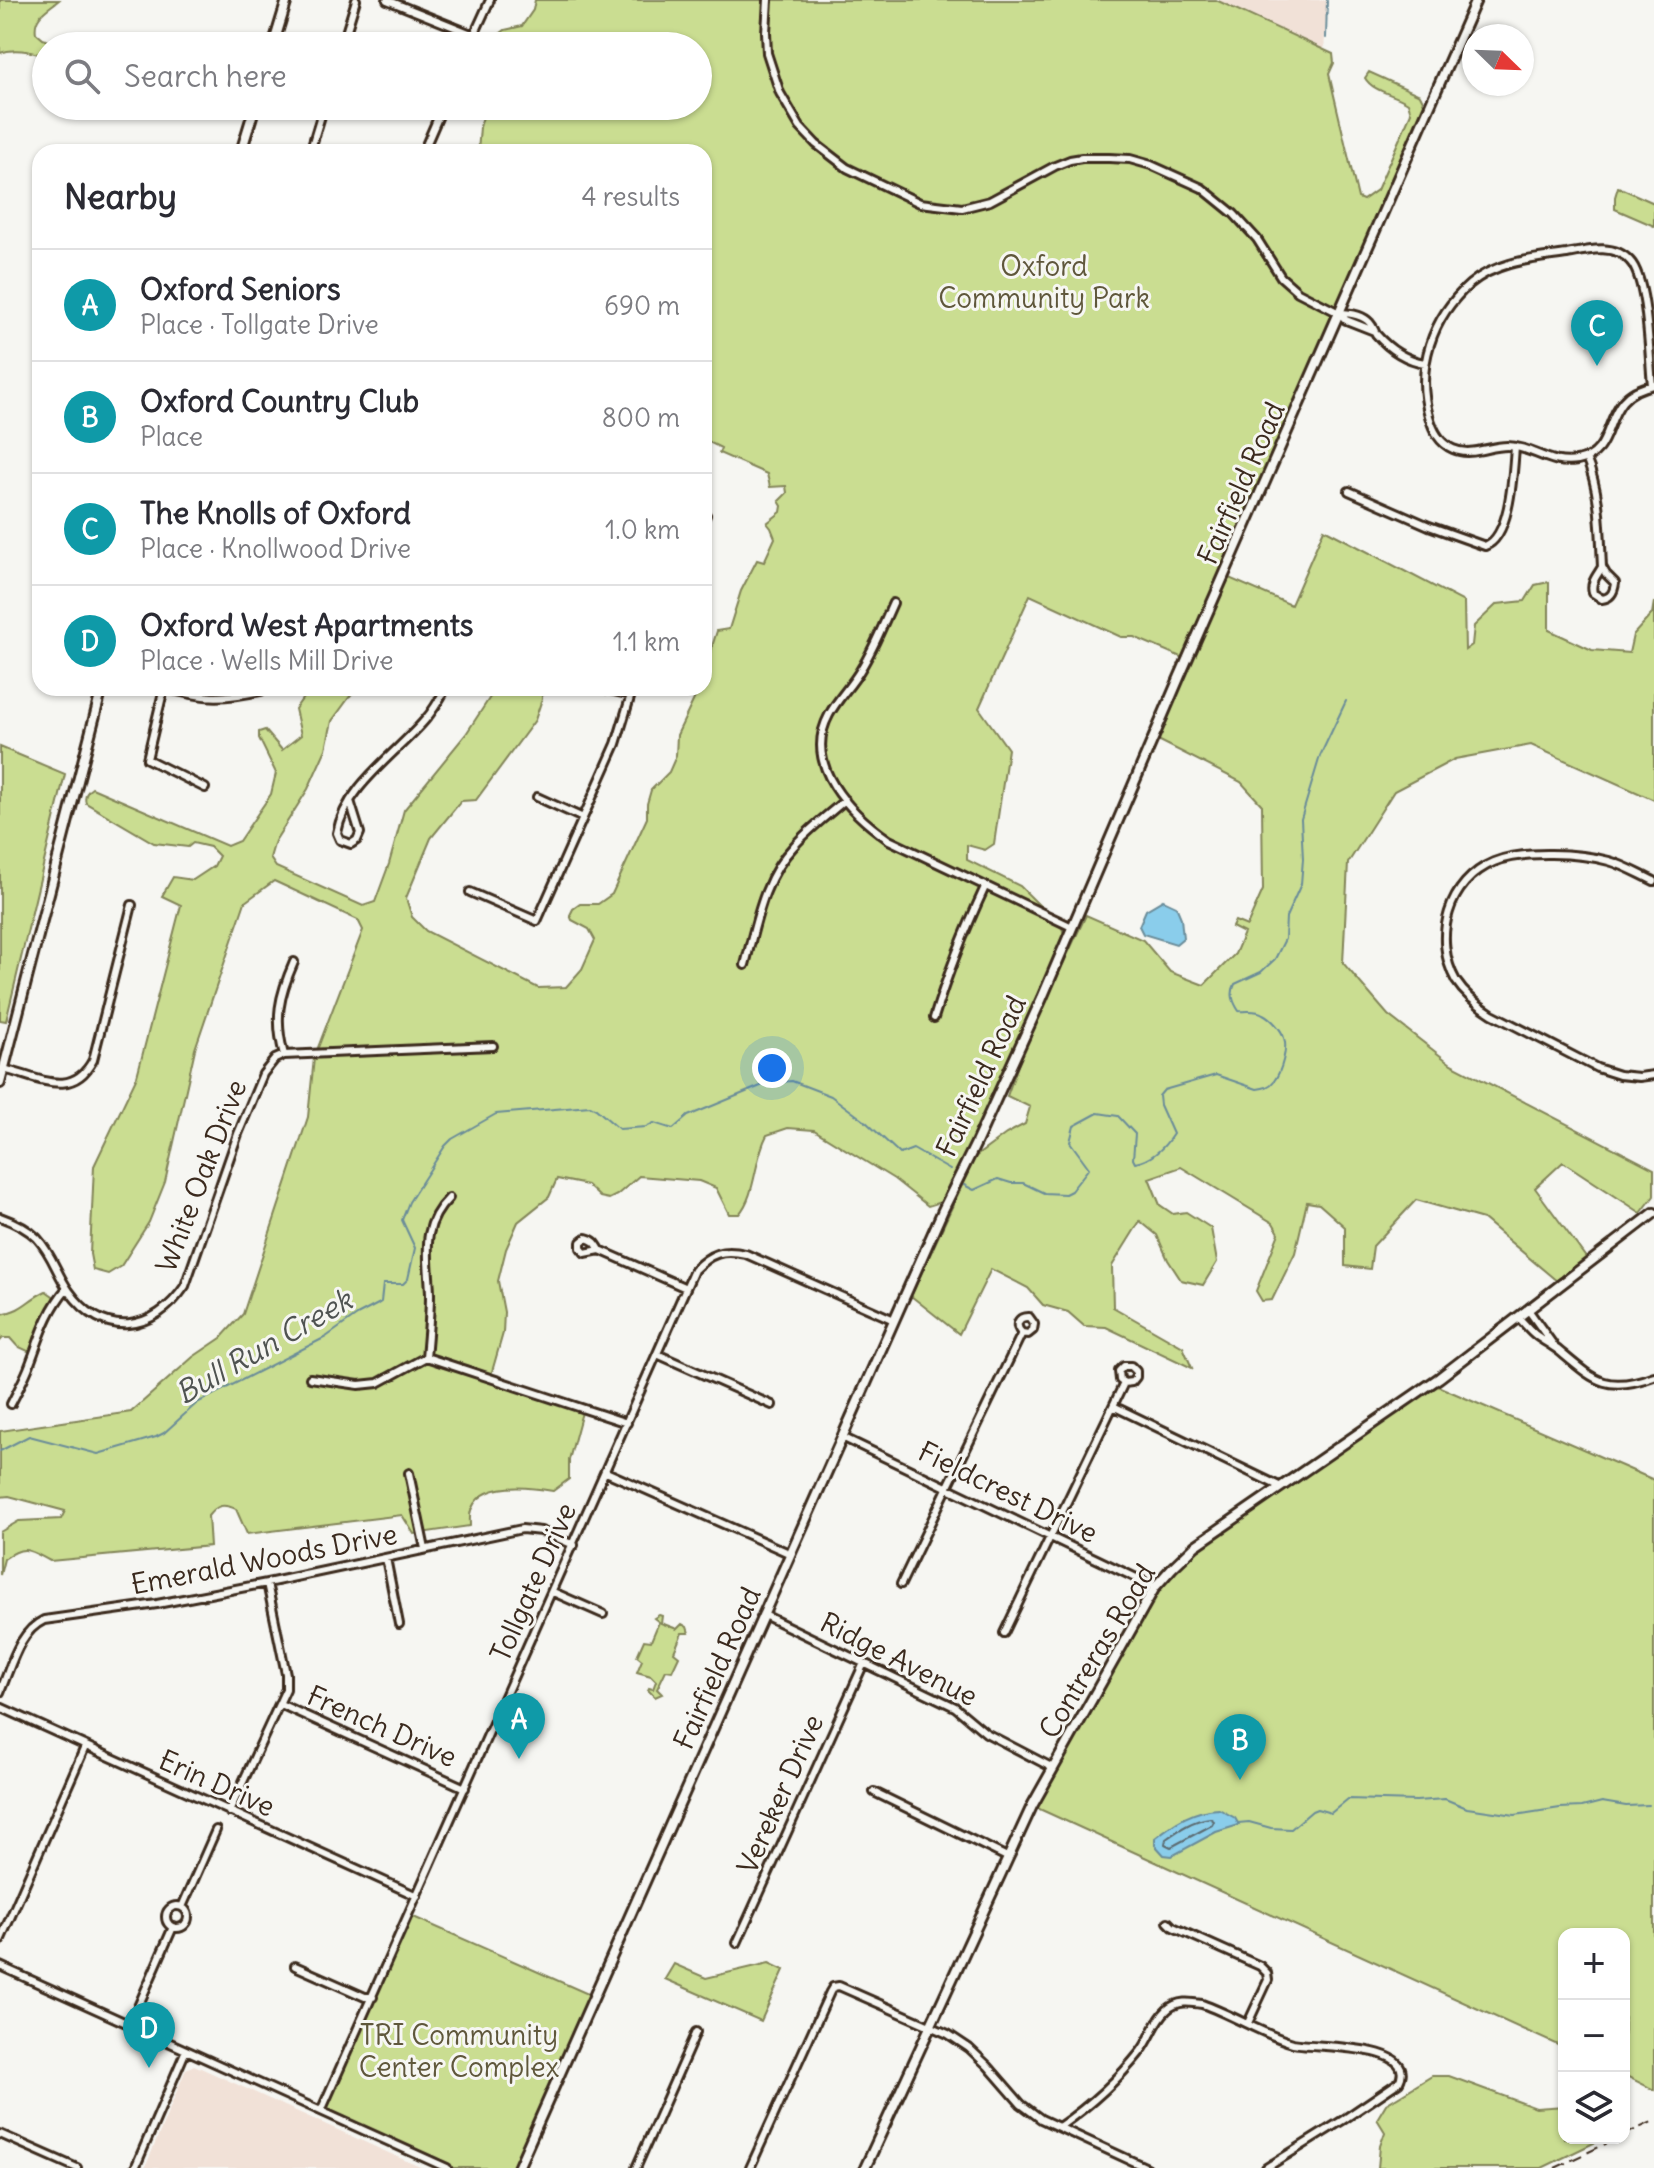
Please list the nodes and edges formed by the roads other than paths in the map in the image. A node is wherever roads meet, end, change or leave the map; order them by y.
1 (287, 0) edge
2 (356, 0) edge
3 (387, 0) edge
4 (490, 0) edge
5 (768, 0) edge
6 (1476, 0) edge
7 (277, 32) edge
8 (346, 32) edge
9 (467, 32) edge
10 (475, 32) edge
11 (251, 120) edge
12 (320, 120) edge
13 (437, 120) edge
14 (243, 144) edge
15 (312, 144) edge
16 (426, 144) edge
17 (1339, 313) junction
18 (1425, 363) junction
19 (1653, 385) edge
20 (1515, 447) junction
21 (1586, 458) junction
22 (1349, 491) dead end
23 (1602, 567) junction
24 (893, 603) dead end
25 (100, 696) edge
26 (162, 696) edge
27 (198, 696) edge
28 (230, 696) edge
29 (441, 696) edge
30 (630, 696) edge
31 (205, 788) dead end
32 (537, 797) dead end
33 (845, 800) junction
34 (350, 801) junction
35 (583, 818) junction
36 (1654, 881) edge
37 (985, 887) junction
38 (470, 892) dead end
39 (132, 905) dead end
40 (1072, 927) junction
41 (294, 962) dead end
42 (745, 965) dead end
43 (934, 1018) dead end
44 (493, 1046) dead end
45 (284, 1055) junction
46 (3, 1069) junction
47 (1654, 1075) edge
48 (0, 1083) edge
49 (449, 1198) dead end
50 (1654, 1213) edge
51 (0, 1217) edge
52 (600, 1250) dead end
53 (67, 1288) junction
54 (686, 1288) junction
55 (1529, 1311) junction
56 (1519, 1318) junction
57 (894, 1320) junction
58 (1022, 1333) dead end
59 (1556, 1349) junction
60 (657, 1354) junction
61 (426, 1357) junction
62 (1654, 1376) edge
63 (310, 1378) dead end
64 (1124, 1383) dead end
65 (11, 1404) dead end
66 (772, 1405) dead end
67 (1113, 1406) junction
68 (627, 1423) junction
69 (842, 1437) junction
70 (606, 1472) junction
71 (409, 1473) dead end
72 (948, 1487) junction
73 (1281, 1487) junction
74 (1050, 1536) junction
75 (574, 1545) junction
76 (425, 1549) junction
77 (791, 1554) junction
78 (386, 1558) junction
79 (267, 1583) junction
80 (901, 1584) dead end
81 (1155, 1587) junction
82 (553, 1592) junction
83 (603, 1614) dead end
84 (764, 1615) junction
85 (399, 1624) dead end
86 (1004, 1633) dead end
87 (864, 1663) junction
88 (0, 1692) edge
89 (280, 1704) junction
90 (0, 1707) edge
91 (85, 1747) junction
92 (1053, 1768) junction
93 (465, 1788) junction
94 (874, 1792) dead end
95 (229, 1812) junction
96 (216, 1830) dead end
97 (1007, 1857) junction
98 (417, 1896) junction
99 (182, 1907) junction
100 (1168, 1922) dead end
101 (173, 1927) junction
102 (0, 1941) edge
103 (737, 1943) dead end
104 (0, 1966) edge
105 (295, 1966) dead end
106 (373, 1997) junction
107 (1248, 2023) junction
108 (130, 2025) junction
109 (930, 2025) junction
110 (696, 2032) dead end
111 (186, 2050) junction
112 (321, 2111) junction
113 (1059, 2127) junction
114 (0, 2134) edge
115 (77, 2168) edge
116 (135, 2168) edge
117 (447, 2168) edge
118 (518, 2168) edge
119 (636, 2168) edge
120 (750, 2168) edge
121 (865, 2168) edge
122 (1147, 2168) edge
123 (1266, 2168) edge

1 - 7 street
2 - 8 street
3 - 9 street
4 - 10 street
5 - 17 street
6 - 17 street, Fairfield Road
11 - 14 street
12 - 15 street
13 - 16 street
17 - 18 street
17 - 40 street, Fairfield Road
18 - 19 street
18 - 20 street
19 - 21 street
20 - 21 street
20 - 22 street
21 - 23 street
23 - 23 street
24 - 33 street
25 - 46 street
26 - 31 street
27 - 28 street
29 - 34 street
30 - 35 street
32 - 35 street
33 - 37 street
33 - 42 street
34 - 34 street
35 - 38 street
36 - 47 street
37 - 40 street
37 - 43 street
39 - 46 street
40 - 57 street, Fairfield Road
41 - 45 street
44 - 45 street
45 - 53 street, White Oak Drive
46 - 48 street
49 - 61 street
50 - 55 street, Contreras Road
51 - 53 street, White Oak Drive
52 - 54 street
53 - 65 street
54 - 57 street, Tollgate Drive
54 - 60 street, Tollgate Drive
55 - 56 street, Contreras Road
55 - 59 street
56 - 59 street
56 - 73 street, Contreras Road
57 - 69 street, Fairfield Road
58 - 72 street
59 - 62 street
60 - 66 street
60 - 68 street, Tollgate Drive
61 - 63 street
61 - 68 street
64 - 67 street
67 - 73 street
67 - 74 street
68 - 70 street, Tollgate Drive
69 - 72 street, Fieldcrest Drive
69 - 77 street, Fairfield Road
70 - 75 street, Tollgate Drive
70 - 77 street
71 - 76 street
72 - 74 street, Fieldcrest Drive
72 - 80 street
73 - 81 street, Contreras Road
74 - 81 street, Fieldcrest Drive
74 - 86 street
75 - 76 street, Emerald Woods Drive
75 - 82 street, Tollgate Drive
76 - 78 street, Emerald Woods Drive
77 - 84 street, Fairfield Road
78 - 79 street, Emerald Woods Drive
78 - 85 street
79 - 88 street, Emerald Woods Drive
79 - 89 street
81 - 92 street, Contreras Road
82 - 83 street
82 - 93 street, Tollgate Drive
84 - 87 street, Ridge Avenue
84 - 118 street, Fairfield Road
87 - 92 street, Ridge Avenue
87 - 103 street, Vereker Drive
89 - 93 street, French Drive
89 - 95 street
90 - 91 street, Erin Drive
91 - 95 street, Erin Drive
91 - 102 street
92 - 97 street, Contreras Road
93 - 98 street, Tollgate Drive
94 - 97 street
95 - 98 street, Erin Drive
96 - 99 street
97 - 109 street, Contreras Road
98 - 106 street, Tollgate Drive
99 - 101 street
99 - 101 street
100 - 107 street
101 - 108 street
104 - 108 street
105 - 106 street
106 - 112 street, Tollgate Drive
107 - 113 street
107 - 123 street
108 - 111 street
109 - 113 street
109 - 120 street
109 - 121 street, Contreras Road
110 - 119 street
111 - 112 street
111 - 116 street
112 - 117 street
113 - 122 street
114 - 115 street

